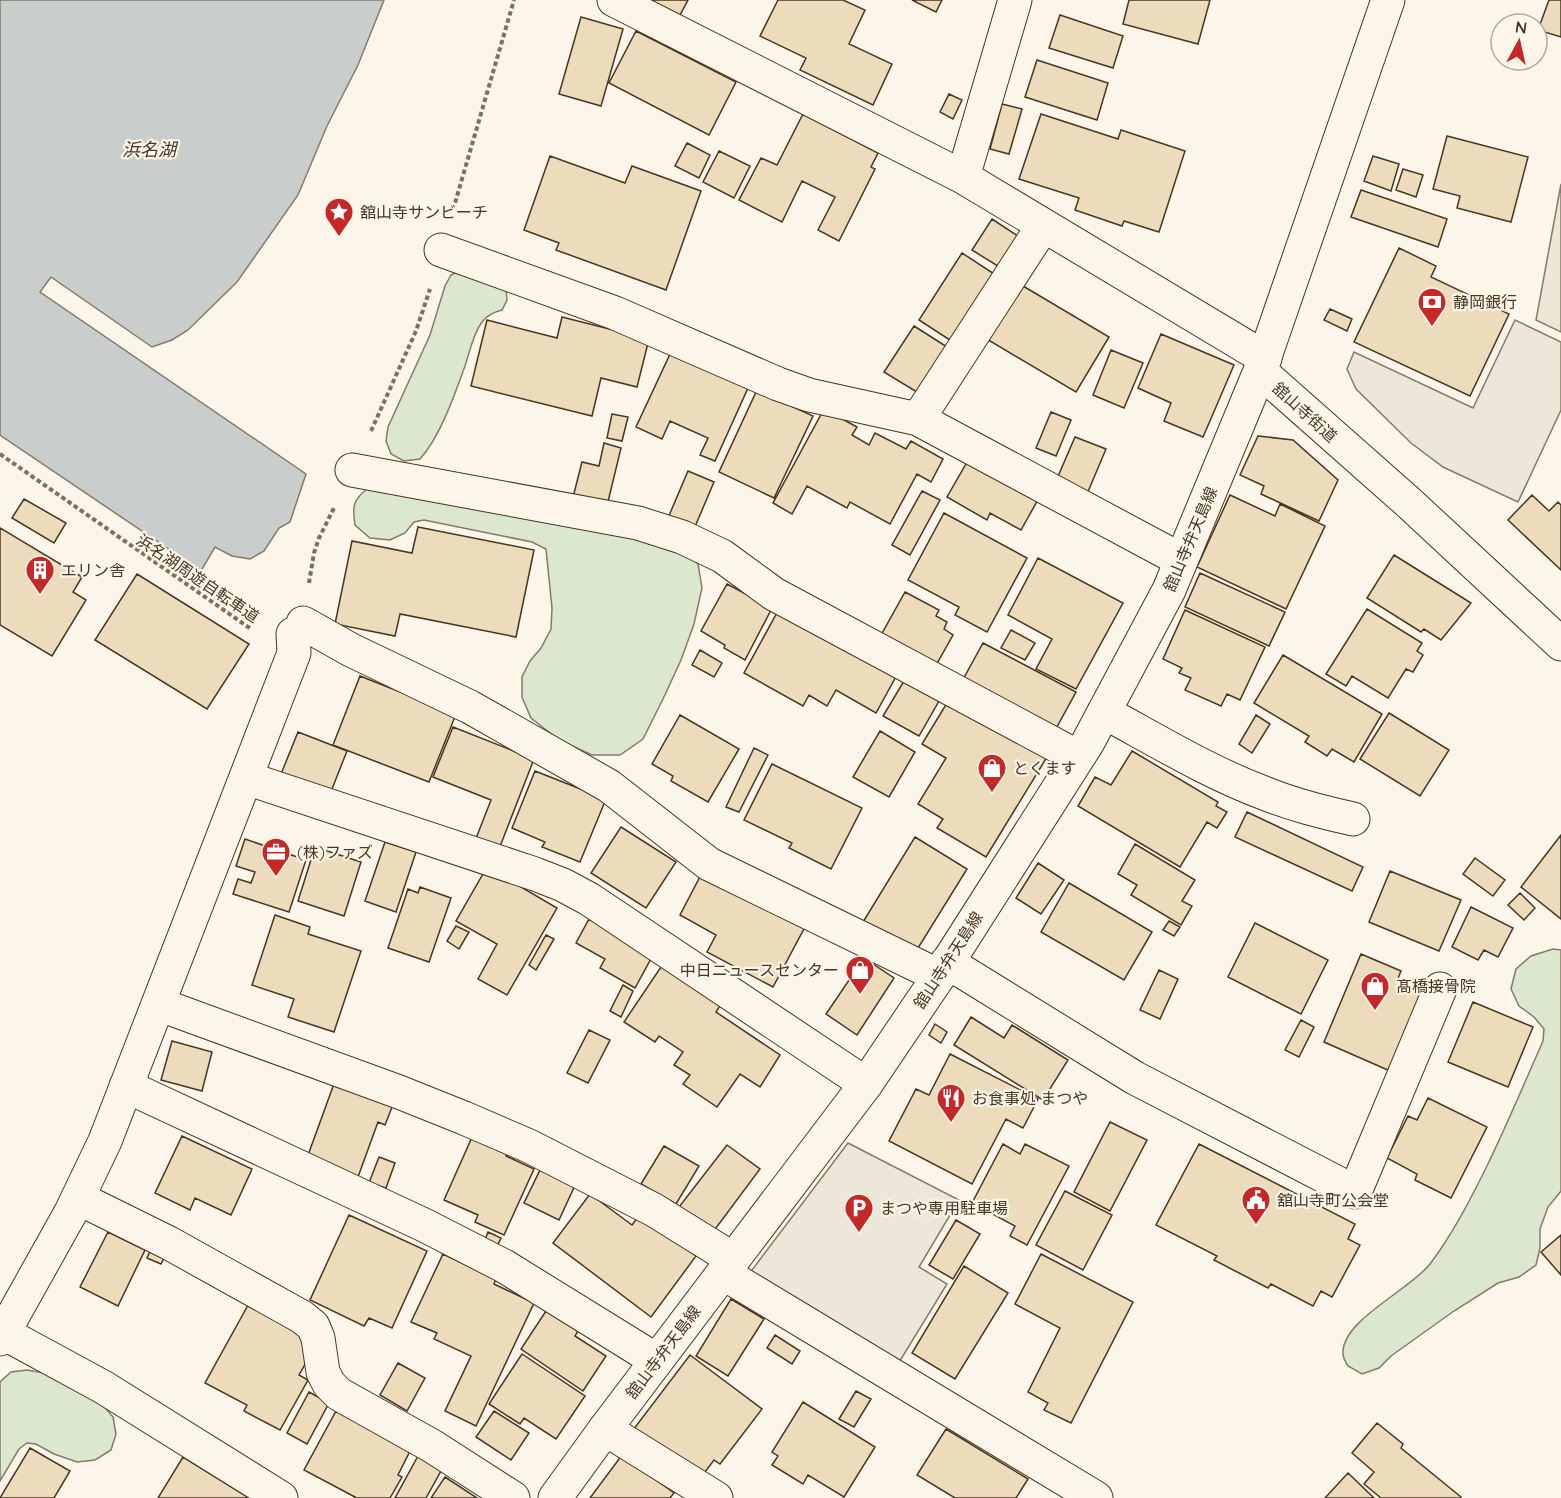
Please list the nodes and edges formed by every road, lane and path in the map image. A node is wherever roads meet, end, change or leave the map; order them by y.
1 (614, 0) edge
2 (1015, 0) edge
3 (1388, 0) edge
4 (963, 177) junction
5 (1043, 226) junction
6 (441, 250) dead end
7 (1262, 365) junction
8 (918, 419) junction
9 (372, 428) dead end
10 (0, 454) edge
11 (352, 470) junction
12 (1181, 560) junction
13 (298, 628) junction
14 (1561, 644) edge
15 (1104, 712) junction
16 (1078, 757) junction
17 (246, 778) junction
18 (1353, 819) dead end
19 (943, 969) junction
20 (1440, 989) dead end
21 (158, 1004) junction
22 (866, 1084) junction
23 (126, 1086) junction
24 (78, 1198) junction
25 (728, 1266) junction
26 (1, 1334) edge
27 (656, 1360) junction
28 (605, 1429) junction
29 (281, 1498) edge
30 (513, 1498) edge
31 (555, 1498) edge
32 (716, 1498) edge
33 (1096, 1498) edge

1 - 4 street, 舘山寺街道
2 - 4 street
3 - 7 street
4 - 5 street, 舘山寺街道
5 - 7 street, 舘山寺街道
5 - 8 street
6 - 8 street
7 - 12 street, 舘山寺弁天島線
7 - 14 street, 舘山寺街道
8 - 12 street
9 - 11 path
10 - 13 path, 浜名湖周遊自転車道
11 - 13 path
11 - 16 street
12 - 15 street, 舘山寺弁天島線
13 - 17 street
13 - 19 street
15 - 16 street, 舘山寺弁天島線
15 - 18 street
16 - 19 street, 舘山寺弁天島線
17 - 21 street
17 - 22 street
19 - 20 street
19 - 22 street, 舘山寺弁天島線
21 - 23 street
21 - 25 street
22 - 25 street, 舘山寺弁天島線
23 - 24 street
23 - 27 street
24 - 26 street
24 - 30 street
25 - 27 street, 舘山寺弁天島線
25 - 33 street
26 - 29 street
27 - 28 street, 舘山寺弁天島線
28 - 31 street, 舘山寺弁天島線
28 - 32 street

